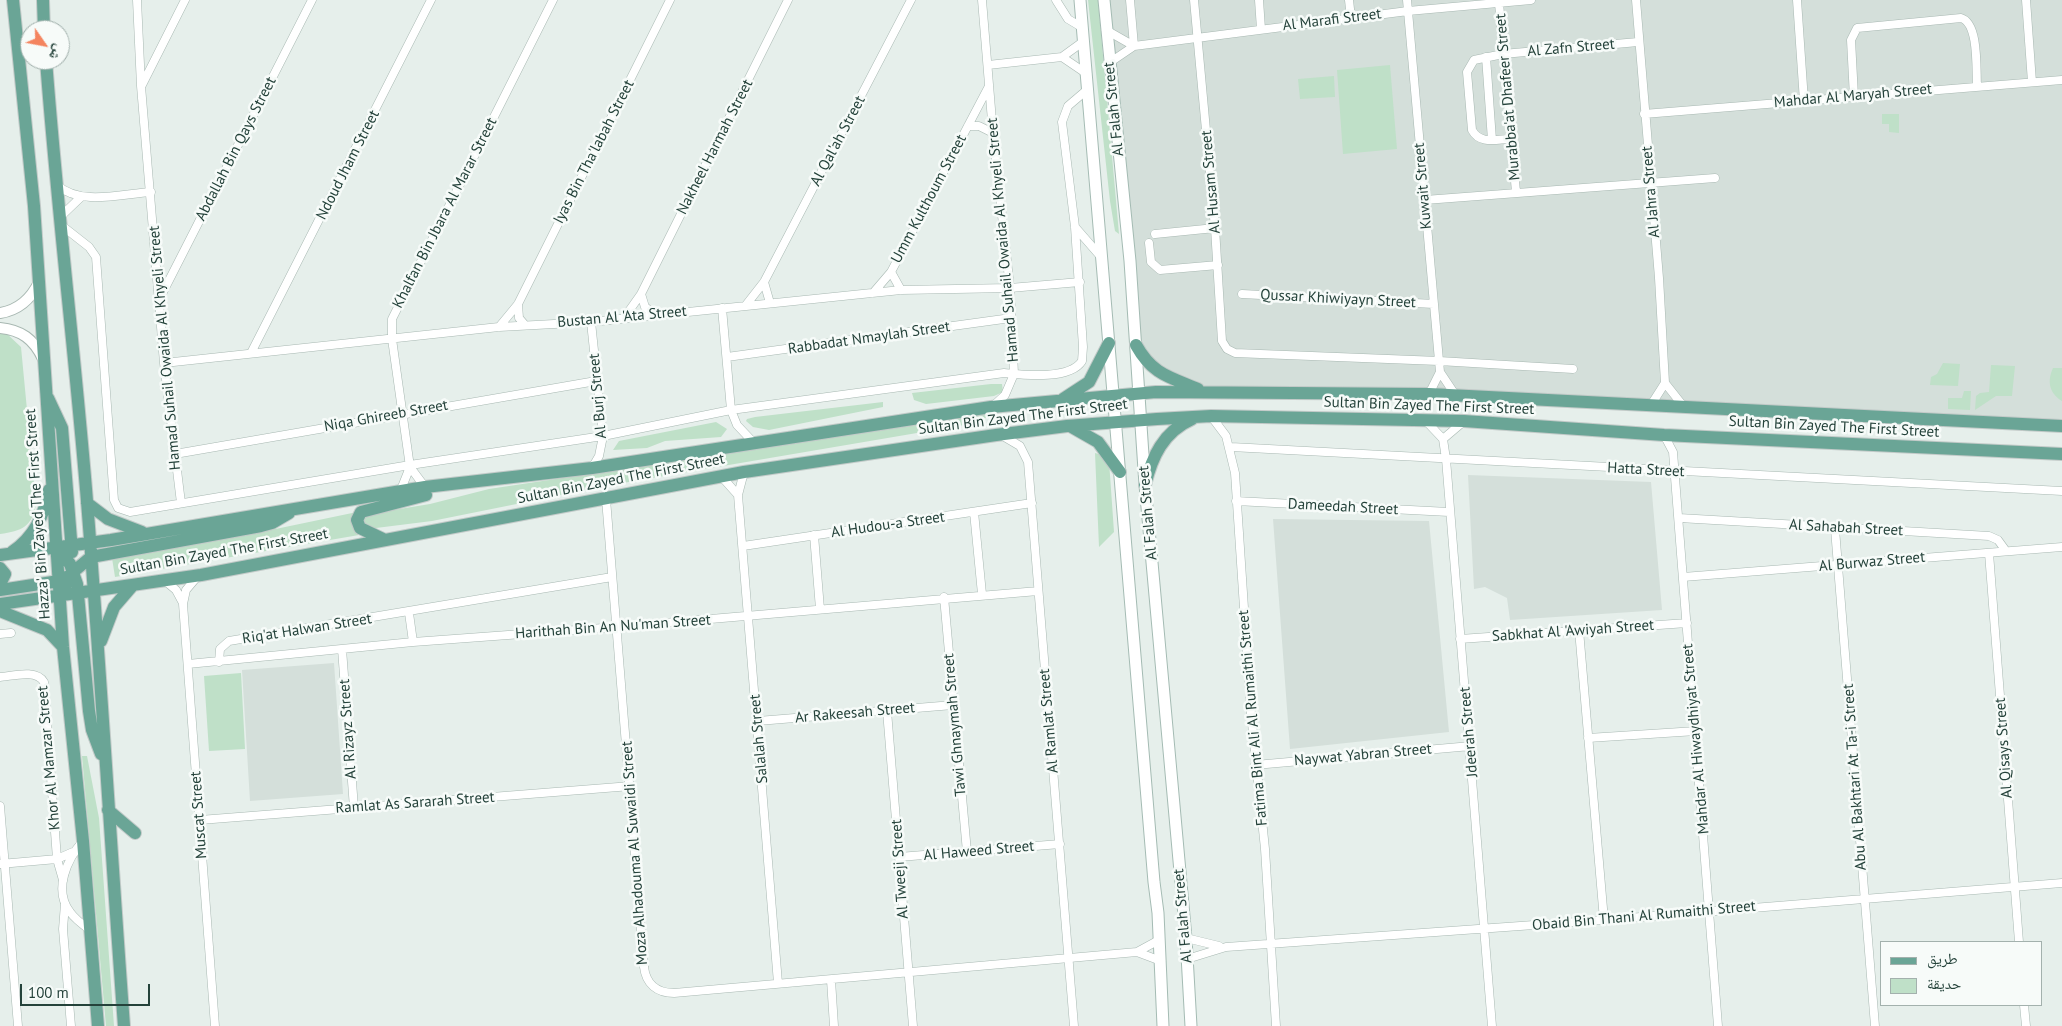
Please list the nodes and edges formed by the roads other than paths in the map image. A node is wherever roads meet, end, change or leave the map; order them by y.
1 (13, 0) edge
2 (43, 0) edge
3 (137, 0) edge
4 (185, 0) edge
5 (312, 0) edge
6 (431, 0) edge
7 (553, 0) edge
8 (670, 0) edge
9 (788, 0) edge
10 (911, 0) edge
11 (982, 0) edge
12 (1056, 0) edge
13 (1080, 0) edge
14 (1104, 0) edge
15 (1130, 0) edge
16 (1194, 0) edge
17 (1258, 0) edge
18 (1349, 0) edge
19 (1407, 0) edge
20 (1531, 0) edge
21 (1636, 0) edge
22 (1797, 0) edge
23 (2026, 0) edge
24 (1499, 3) junction
25 (1408, 11) junction
26 (1351, 18) junction
27 (44, 20) edge
28 (1083, 28) junction
29 (1106, 30) junction
30 (1261, 30) junction
31 (1198, 38) junction
32 (1084, 41) junction
33 (1638, 42) junction
34 (1134, 46) junction
35 (1503, 54) junction
36 (1062, 57) junction
37 (1486, 57) junction
38 (1109, 63) junction
39 (988, 65) junction
40 (47, 70) edge
41 (1087, 74) junction
42 (2062, 80) edge
43 (2032, 82) junction
44 (141, 86) junction
45 (990, 86) junction
46 (1977, 86) junction
47 (1088, 89) junction
48 (1854, 96) junction
49 (1804, 102) junction
50 (1644, 114) junction
51 (968, 126) junction
52 (993, 133) junction
53 (1512, 139) junction
54 (1492, 140) junction
55 (1714, 178) dead end
56 (1650, 182) junction
57 (55, 184) junction
58 (151, 192) junction
59 (1516, 192) junction
60 (81, 198) junction
61 (1425, 200) junction
62 (60, 221) junction
63 (1075, 227) junction
64 (1215, 228) junction
65 (1155, 234) dead end
66 (1150, 243) dead end
67 (1102, 259) junction
68 (1218, 265) junction
69 (891, 272) junction
70 (40, 281) junction
71 (764, 282) junction
72 (1080, 282) junction
73 (1010, 288) junction
74 (901, 290) junction
75 (873, 293) junction
76 (641, 294) junction
77 (1242, 294) dead end
78 (160, 298) junction
79 (770, 303) junction
80 (518, 304) junction
81 (1434, 304) junction
82 (746, 305) junction
83 (722, 308) junction
84 (0, 313) edge
85 (656, 315) junction
86 (624, 318) junction
87 (1011, 318) junction
88 (591, 322) junction
89 (525, 325) junction
90 (499, 327) junction
91 (0, 328) edge
92 (264, 329) junction
93 (392, 339) junction
94 (1109, 342) junction
95 (1136, 345) junction
96 (272, 351) junction
97 (251, 353) junction
98 (727, 357) junction
99 (1439, 361) junction
100 (45, 363) junction
101 (164, 363) junction
102 (1573, 369) dead end
103 (1440, 372) junction
104 (1014, 374) junction
105 (596, 381) junction
106 (1665, 383) junction
107 (1202, 391) junction
108 (1139, 394) junction
109 (1429, 394) junction
110 (47, 396) junction
111 (1113, 396) junction
112 (1456, 396) junction
113 (1058, 401) junction
114 (1651, 405) junction
115 (991, 407) junction
116 (1684, 407) junction
117 (731, 410) junction
118 (402, 413) junction
119 (1197, 416) junction
120 (1211, 416) junction
121 (1141, 420) junction
122 (1425, 420) junction
123 (1464, 421) junction
124 (1115, 422) junction
125 (1067, 426) junction
126 (2062, 426) edge
127 (996, 435) junction
128 (1664, 435) junction
129 (604, 436) junction
130 (1680, 436) junction
131 (1443, 438) junction
132 (754, 443) junction
133 (1230, 447) junction
134 (1673, 452) junction
135 (175, 454) junction
136 (2062, 454) edge
137 (1446, 459) junction
138 (410, 466) junction
139 (592, 468) junction
140 (744, 472) junction
141 (1120, 472) junction
142 (1675, 472) junction
143 (52, 476) junction
144 (721, 476) junction
145 (1145, 485) junction
146 (441, 486) junction
147 (425, 488) junction
148 (2062, 491) edge
149 (400, 492) junction
150 (738, 495) junction
151 (606, 499) junction
152 (1236, 501) junction
153 (87, 503) junction
154 (180, 503) junction
155 (1032, 503) junction
156 (293, 510) junction
157 (974, 512) junction
158 (1449, 512) junction
159 (1679, 518) junction
160 (1835, 529) junction
161 (144, 533) junction
162 (814, 535) junction
163 (385, 540) junction
164 (90, 543) junction
165 (72, 545) junction
166 (743, 546) junction
167 (57, 547) junction
168 (2062, 547) edge
169 (2006, 551) junction
170 (1989, 553) junction
171 (5, 554) edge
172 (91, 556) junction
173 (1839, 565) junction
174 (0, 568) edge
175 (75, 569) junction
176 (201, 575) junction
177 (612, 577) junction
178 (1683, 577) junction
179 (164, 580) junction
180 (59, 581) junction
181 (0, 584) edge
182 (133, 585) junction
183 (0, 590) edge
184 (94, 590) junction
185 (1038, 591) junction
186 (78, 593) junction
187 (982, 594) junction
188 (60, 596) junction
189 (944, 597) junction
190 (0, 604) edge
191 (183, 604) junction
192 (820, 609) junction
193 (0, 611) edge
194 (409, 612) junction
195 (749, 616) junction
196 (1687, 623) junction
197 (617, 627) junction
198 (1580, 630) junction
199 (11, 633) dead end
200 (0, 634) edge
201 (1460, 639) junction
202 (413, 642) junction
203 (63, 647) junction
204 (342, 649) junction
205 (99, 650) junction
206 (218, 662) junction
207 (188, 664) junction
208 (0, 677) edge
209 (952, 705) junction
210 (887, 711) junction
211 (758, 721) junction
212 (1696, 731) junction
213 (1588, 738) junction
214 (1471, 746) junction
215 (105, 759) junction
216 (1255, 765) junction
217 (631, 786) junction
218 (0, 806) edge
219 (354, 808) junction
220 (108, 810) junction
221 (200, 820) junction
222 (135, 833) dead end
223 (83, 842) junction
224 (1060, 844) junction
225 (73, 852) junction
226 (967, 852) junction
227 (899, 857) junction
228 (57, 859) junction
229 (2, 863) edge
230 (63, 880) junction
231 (2062, 883) edge
232 (2015, 887) junction
233 (1864, 897) junction
234 (65, 904) junction
235 (1709, 910) junction
236 (1604, 920) junction
237 (1484, 928) junction
238 (90, 930) junction
239 (1186, 938) junction
240 (1159, 940) junction
241 (2020, 941) edge
242 (1270, 943) junction
243 (1226, 946) junction
244 (1138, 952) junction
245 (1068, 958) junction
246 (1187, 959) junction
247 (1161, 961) junction
248 (908, 973) junction
249 (831, 980) junction
250 (778, 983) junction
251 (2024, 1006) edge
252 (18, 1026) edge
253 (70, 1026) edge
254 (98, 1026) edge
255 (124, 1026) edge
256 (214, 1026) edge
257 (834, 1026) edge
258 (913, 1026) edge
259 (1074, 1026) edge
260 (1164, 1026) edge
261 (1191, 1026) edge
262 (1276, 1026) edge
263 (1492, 1026) edge
264 (1718, 1026) edge
265 (1875, 1026) edge
266 (2026, 1026) edge

1 - 70 main road, Hazza' Bin Zayed The First Street
2 - 27 main road
3 - 44 street, Hamad Suhail Owaida Al Khyeli Street
4 - 44 street
5 - 78 street, Abdallah Bin Qays Street
6 - 92 street, Ndoud Jham Street
7 - 93 street, Khalfan Bin Jbara Al Marar Street
8 - 80 street, Iyas Bin Tha'labah Street
9 - 76 street, Nakheel Harmah Street
10 - 71 street, Al Qal'ah Street
11 - 39 street, Hamad Suhail Owaida Al Khyeli Street
12 - 28 street
13 - 28 main road, Al Falah Street
14 - 29 main road, Al Falah Street
15 - 34 street
16 - 31 street, Al Husam Street
17 - 30 street
18 - 26 street
19 - 25 street, Kuwait Street
20 - 24 street, Al Marafi Street
21 - 33 street, Al Jahra Street
22 - 49 street
23 - 43 street
24 - 25 street, Al Marafi Street
24 - 35 street, Murabba'at Dhafeer Street
25 - 26 street, Al Marafi Street
25 - 61 street, Kuwait Street
26 - 30 street, Al Marafi Street
28 - 32 main road, Al Falah Street
29 - 34 street
29 - 38 main road, Al Falah Street
30 - 31 street, Al Marafi Street
31 - 34 street, Al Marafi Street
31 - 64 street, Al Husam Street
32 - 36 street
32 - 41 main road, Al Falah Street
33 - 35 street, Al Zafn Street
33 - 50 street, Al Jahra Street
34 - 38 street, Al Marafi Street
35 - 37 street, Al Zafn Street
35 - 53 street, Murabba'at Dhafeer Street
36 - 39 street
36 - 41 street
37 - 54 street
37 - 54 street
38 - 95 main road, Al Falah Street
39 - 45 street, Hamad Suhail Owaida Al Khyeli Street
40 - 57 main road
41 - 47 main road, Al Falah Street
42 - 43 street, Mahdar Al Maryah Street
43 - 46 street, Mahdar Al Maryah Street
44 - 58 street, Hamad Suhail Owaida Al Khyeli Street
45 - 51 street, Umm Kulthoum Street
45 - 52 street, Hamad Suhail Owaida Al Khyeli Street
46 - 48 street, Mahdar Al Maryah Street
46 - 48 street
47 - 63 street
47 - 67 main road, Al Falah Street
48 - 49 street, Mahdar Al Maryah Street
49 - 50 street, Mahdar Al Maryah Street
50 - 56 street, Al Jahra Street
51 - 52 street, Umm Kulthoum Street
51 - 69 street, Umm Kulthoum Street
52 - 73 street, Hamad Suhail Owaida Al Khyeli Street
53 - 54 street
53 - 59 street, Murabba'at Dhafeer Street
55 - 56 street
56 - 59 street
56 - 106 street, Al Jahra Street
57 - 60 street
57 - 62 main road
58 - 60 street
58 - 78 street, Hamad Suhail Owaida Al Khyeli Street
59 - 61 street
60 - 62 street
61 - 81 street, Kuwait Street
62 - 153 main road
62 - 154 street
63 - 67 street
63 - 72 street
64 - 65 street
64 - 68 street, Al Husam Street
66 - 68 street
67 - 94 main road, Al Falah Street
68 - 99 street, Al Husam Street
69 - 74 street, Umm Kulthoum Street
69 - 75 street, Umm Kulthoum Street
70 - 84 street
70 - 100 main road, Hazza' Bin Zayed The First Street
71 - 79 street
71 - 82 street, Al Qal'ah Street
72 - 73 street, Bustan Al 'Ata Street
72 - 104 street
73 - 74 street, Bustan Al 'Ata Street
73 - 87 street, Hamad Suhail Owaida Al Khyeli Street
74 - 75 street, Bustan Al 'Ata Street
75 - 79 street, Bustan Al 'Ata Street
76 - 85 street
76 - 86 street, Nakheel Harmah Street
77 - 81 street, Qussar Khiwiyayn Street
78 - 101 street, Hamad Suhail Owaida Al Khyeli Street
79 - 82 street, Bustan Al 'Ata Street
80 - 89 street
80 - 90 street, Iyas Bin Tha'labah Street
81 - 99 street, Kuwait Street
82 - 83 street, Bustan Al 'Ata Street
83 - 85 street, Bustan Al 'Ata Street
83 - 98 street
85 - 86 street, Bustan Al 'Ata Street
86 - 88 street, Bustan Al 'Ata Street
87 - 98 street, Rabbadat Nmaylah Street
87 - 104 street, Hamad Suhail Owaida Al Khyeli Street
88 - 89 street, Bustan Al 'Ata Street
88 - 105 street, Al Burj Street
89 - 90 street, Bustan Al 'Ata Street
90 - 93 street, Bustan Al 'Ata Street
91 - 100 street
92 - 96 street
92 - 97 street, Ndoud Jham Street
93 - 96 street, Bustan Al 'Ata Street
93 - 118 street, Khalfan Bin Jbara Al Marar Street
94 - 111 main road, Al Falah Street
94 - 113 main road
95 - 107 main road
95 - 108 main road, Al Falah Street
96 - 97 street, Bustan Al 'Ata Street
97 - 101 street, Bustan Al 'Ata Street
98 - 117 street
99 - 102 street
99 - 103 street, Kuwait Street
100 - 110 main road, Hazza' Bin Zayed The First Street
101 - 135 street, Hamad Suhail Owaida Al Khyeli Street
103 - 109 street
103 - 112 street, Kuwait Street
104 - 115 street, Hamad Suhail Owaida Al Khyeli Street
104 - 117 street
105 - 118 street, Niqa Ghireeb Street
105 - 129 street, Al Burj Street
106 - 114 street
106 - 116 street
107 - 108 main road, Sultan Bin Zayed The First Street
107 - 109 main road, Sultan Bin Zayed The First Street
108 - 111 main road, Sultan Bin Zayed The First Street
108 - 121 main road, Al Falah Street
109 - 112 main road, Sultan Bin Zayed The First Street
110 - 143 main road, Hazza' Bin Zayed The First Street
110 - 165 main road
111 - 113 main road, Sultan Bin Zayed The First Street
111 - 124 main road, Al Falah Street
112 - 114 main road, Sultan Bin Zayed The First Street
113 - 115 main road, Sultan Bin Zayed The First Street
114 - 116 main road, Sultan Bin Zayed The First Street
115 - 132 main road, Sultan Bin Zayed The First Street
116 - 126 main road, Sultan Bin Zayed The First Street
117 - 129 street
117 - 132 street
118 - 135 street, Niqa Ghireeb Street
118 - 138 street, Khalfan Bin Jbara Al Marar Street
119 - 120 main road, Sultan Bin Zayed The First Street
119 - 121 main road, Sultan Bin Zayed The First Street
119 - 145 main road
120 - 122 main road, Sultan Bin Zayed The First Street
120 - 133 street, Fatima Bint Ali Al Rumaithi Street
121 - 124 main road, Sultan Bin Zayed The First Street
121 - 145 main road, Al Falah Street
122 - 123 main road, Sultan Bin Zayed The First Street
122 - 131 street
123 - 128 main road, Sultan Bin Zayed The First Street
123 - 131 street
124 - 125 main road, Sultan Bin Zayed The First Street
124 - 141 main road, Al Falah Street
125 - 127 main road, Sultan Bin Zayed The First Street
125 - 141 main road
127 - 140 main road, Sultan Bin Zayed The First Street
127 - 155 street, Al Ramlat Street
128 - 130 main road, Sultan Bin Zayed The First Street
128 - 134 street, Mahdar Al Hiwaydhiyat Street
129 - 138 street
129 - 139 street, Al Burj Street
130 - 134 street, Mahdar Al Hiwaydhiyat Street
130 - 136 main road, Sultan Bin Zayed The First Street
131 - 137 street, Jdeerah Street
132 - 139 main road, Sultan Bin Zayed The First Street
133 - 137 street, Hatta Street
133 - 152 street, Fatima Bint Ali Al Rumaithi Street
134 - 142 street, Mahdar Al Hiwaydhiyat Street
135 - 154 street, Hamad Suhail Owaida Al Khyeli Street
137 - 142 street, Hatta Street
137 - 158 street, Jdeerah Street
138 - 147 street, Khalfan Bin Jbara Al Marar Street
138 - 149 street
138 - 154 street
139 - 146 main road, Sultan Bin Zayed The First Street
140 - 144 main road, Sultan Bin Zayed The First Street
140 - 150 street, Salalah Street
141 - 240 main road, Al Falah Street
142 - 148 street, Hatta Street
142 - 159 street, Mahdar Al Hiwaydhiyat Street
143 - 167 main road, Hazza' Bin Zayed The First Street
143 - 171 main road
144 - 150 street
144 - 151 main road, Sultan Bin Zayed The First Street
145 - 239 main road, Al Falah Street
146 - 147 main road, Sultan Bin Zayed The First Street
146 - 163 main road
147 - 149 main road, Sultan Bin Zayed The First Street
149 - 156 main road, Sultan Bin Zayed The First Street
150 - 166 street, Salalah Street
151 - 163 main road, Sultan Bin Zayed The First Street
151 - 177 street, Moza Alhadouma Al Suwaidi Street
152 - 158 street, Dameedah Street
152 - 216 street, Fatima Bint Ali Al Rumaithi Street
153 - 161 main road
153 - 164 main road
155 - 157 street, Al Hudou-a Street
155 - 185 street, Al Ramlat Street
156 - 161 main road, Sultan Bin Zayed The First Street
156 - 172 main road
157 - 162 street, Al Hudou-a Street
157 - 187 street
158 - 201 street, Jdeerah Street
159 - 160 street, Al Sahabah Street
159 - 178 street, Mahdar Al Hiwaydhiyat Street
160 - 169 street, Al Sahabah Street
160 - 173 street, Abu Al Bakhtari At Ta-i Street
161 - 164 main road, Sultan Bin Zayed The First Street
162 - 166 street, Al Hudou-a Street
162 - 192 street
163 - 176 main road, Sultan Bin Zayed The First Street
164 - 165 main road, Sultan Bin Zayed The First Street
164 - 172 main road
164 - 175 main road
165 - 167 main road, Sultan Bin Zayed The First Street
165 - 175 main road
166 - 195 street, Salalah Street
167 - 171 main road, Sultan Bin Zayed The First Street
167 - 175 main road
167 - 180 main road, Hazza' Bin Zayed The First Street
168 - 169 street, Al Burwaz Street
169 - 170 street, Al Burwaz Street
170 - 173 street, Al Burwaz Street
170 - 232 street, Al Qisays Street
172 - 175 main road
172 - 184 main road
173 - 178 street, Al Burwaz Street
173 - 233 street, Abu Al Bakhtari At Ta-i Street
174 - 181 main road
175 - 180 main road
175 - 184 main road
175 - 186 main road
175 - 188 main road
176 - 179 main road, Sultan Bin Zayed The First Street
176 - 191 street, Muscat Street
177 - 194 street, Riq'at Halwan Street
177 - 197 street, Moza Alhadouma Al Suwaidi Street
178 - 196 street, Mahdar Al Hiwaydhiyat Street
179 - 182 main road, Sultan Bin Zayed The First Street
179 - 191 street
180 - 183 main road
180 - 188 main road, Hazza' Bin Zayed The First Street
182 - 184 main road, Sultan Bin Zayed The First Street
182 - 205 main road
184 - 186 main road, Sultan Bin Zayed The First Street
184 - 205 main road
185 - 187 street, Harithah Bin An Nu'man Street
185 - 224 street, Al Ramlat Street
186 - 188 main road, Sultan Bin Zayed The First Street
186 - 215 main road
187 - 189 street, Harithah Bin An Nu'man Street
188 - 190 main road, Sultan Bin Zayed The First Street
188 - 203 main road, Hazza' Bin Zayed The First Street
189 - 192 street, Harithah Bin An Nu'man Street
189 - 209 street, Tawi Ghnaymah Street
191 - 207 street, Muscat Street
192 - 195 street, Harithah Bin An Nu'man Street
193 - 203 main road
194 - 202 street
194 - 206 street, Riq'at Halwan Street
195 - 197 street, Harithah Bin An Nu'man Street
195 - 211 street, Salalah Street
196 - 198 street, Sabkhat Al 'Awiyah Street
196 - 212 street, Mahdar Al Hiwaydhiyat Street
197 - 202 street, Harithah Bin An Nu'man Street
197 - 217 street, Moza Alhadouma Al Suwaidi Street
198 - 201 street, Sabkhat Al 'Awiyah Street
198 - 213 street
199 - 200 street
201 - 214 street, Jdeerah Street
202 - 204 street, Harithah Bin An Nu'man Street
203 - 223 main road, Hazza' Bin Zayed The First Street
204 - 206 street, Harithah Bin An Nu'man Street
204 - 219 street, Al Rizayz Street
205 - 215 main road
206 - 207 street, Harithah Bin An Nu'man Street
207 - 221 street, Muscat Street
208 - 228 street, Khor Al Mamzar Street
209 - 210 street, Ar Rakeesah Street
209 - 226 street, Tawi Ghnaymah Street
210 - 211 street, Ar Rakeesah Street
210 - 227 street, Al Tweeji Street
211 - 250 street, Salalah Street
212 - 213 street
212 - 235 street, Mahdar Al Hiwaydhiyat Street
213 - 236 street
214 - 216 street, Naywat Yabran Street
214 - 237 street, Jdeerah Street
215 - 220 main road
216 - 242 street, Fatima Bint Ali Al Rumaithi Street
217 - 219 street, Ramlat As Sararah Street
217 - 250 street, Moza Alhadouma Al Suwaidi Street
218 - 229 street
219 - 221 street, Ramlat As Sararah Street
220 - 222 main road
220 - 255 main road
221 - 256 street, Muscat Street
223 - 225 street
223 - 238 main road, Hazza' Bin Zayed The First Street
224 - 226 street, Al Haweed Street
224 - 245 street, Al Ramlat Street
225 - 228 street
225 - 230 street
226 - 227 street, Al Haweed Street
227 - 248 street, Al Tweeji Street
228 - 229 street
228 - 230 street, Khor Al Mamzar Street
229 - 252 street
230 - 234 street
231 - 232 street, Obaid Bin Thani Al Rumaithi Street
232 - 233 street, Obaid Bin Thani Al Rumaithi Street
232 - 241 street, Al Qisays Street
233 - 235 street, Obaid Bin Thani Al Rumaithi Street
233 - 265 street, Abu Al Bakhtari At Ta-i Street
234 - 238 street
234 - 253 street
235 - 236 street, Obaid Bin Thani Al Rumaithi Street
235 - 264 street, Mahdar Al Hiwaydhiyat Street
236 - 237 street, Obaid Bin Thani Al Rumaithi Street
237 - 242 street, Obaid Bin Thani Al Rumaithi Street
237 - 263 street, Jdeerah Street
238 - 254 main road, Hazza' Bin Zayed The First Street
239 - 243 street, Obaid Bin Thani Al Rumaithi Street
239 - 246 main road, Al Falah Street
240 - 244 street, Moza Alhadouma Al Suwaidi Street
240 - 247 main road, Al Falah Street
242 - 243 street, Obaid Bin Thani Al Rumaithi Street
242 - 262 street, Fatima Bint Ali Al Rumaithi Street
243 - 246 street, Obaid Bin Thani Al Rumaithi Street
244 - 245 street, Moza Alhadouma Al Suwaidi Street
244 - 247 street, Moza Alhadouma Al Suwaidi Street
245 - 248 street, Moza Alhadouma Al Suwaidi Street
245 - 259 street, Al Ramlat Street
246 - 261 main road, Al Falah Street
247 - 260 main road, Al Falah Street
248 - 249 street, Moza Alhadouma Al Suwaidi Street
248 - 258 street, Al Tweeji Street
249 - 250 street, Moza Alhadouma Al Suwaidi Street
249 - 257 street
251 - 266 street

